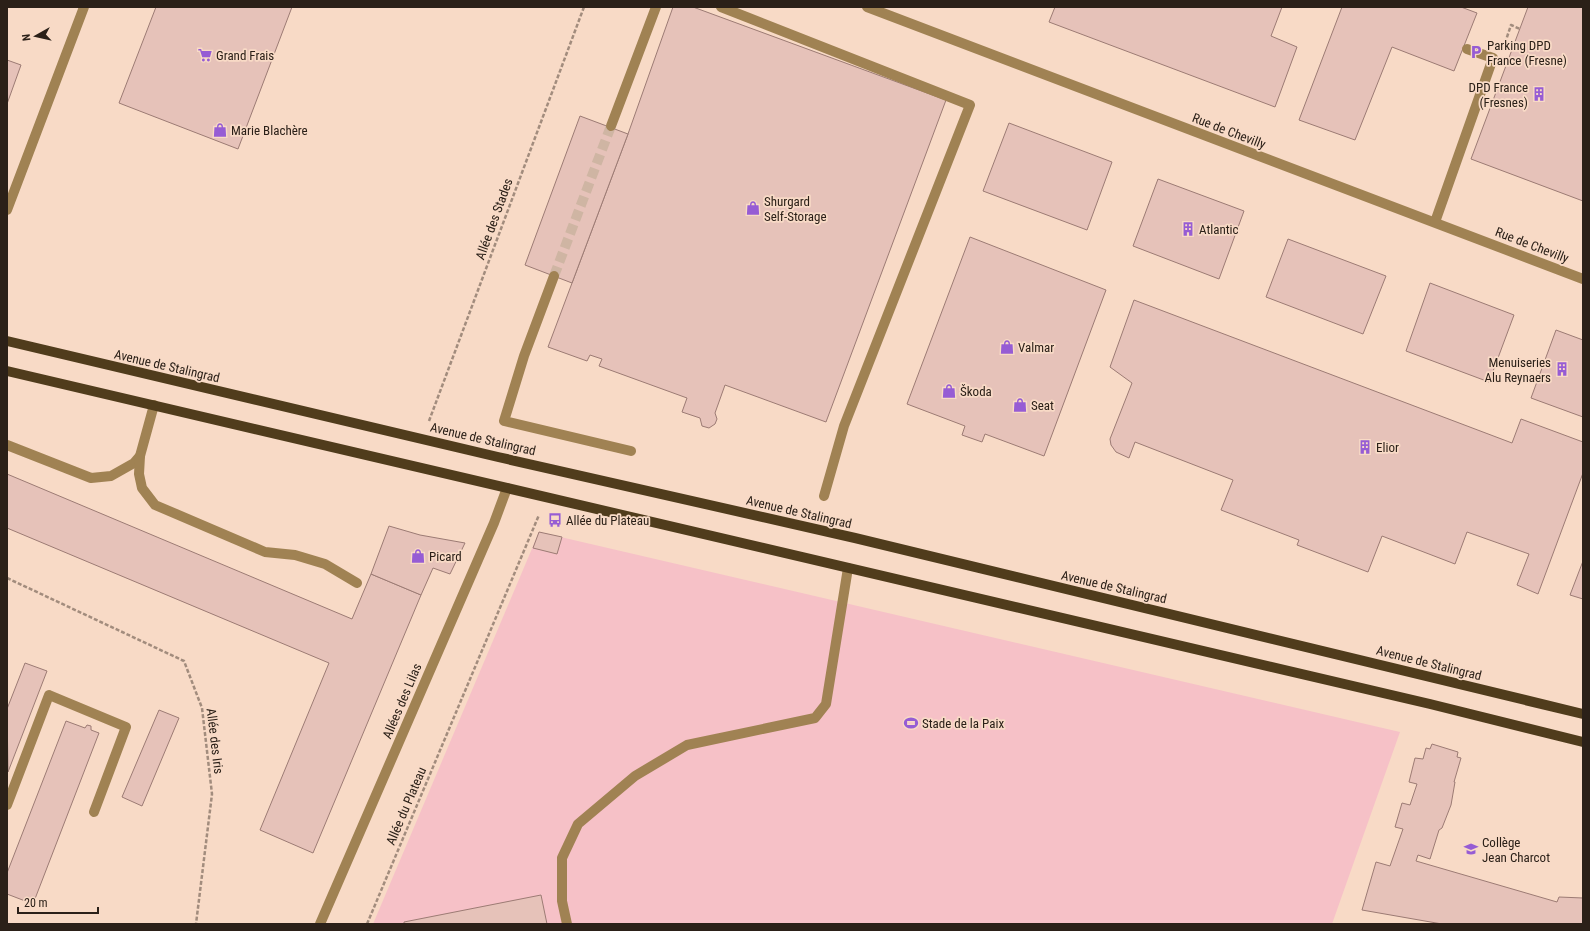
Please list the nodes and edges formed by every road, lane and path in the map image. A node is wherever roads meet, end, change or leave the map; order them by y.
1 (84, 7) edge
2 (584, 7) edge
3 (656, 7) edge
4 (721, 7) edge
5 (867, 7) edge
6 (1511, 25) dead end
7 (1520, 29) dead end
8 (1467, 49) dead end
9 (611, 126) tunnel mouth
10 (7, 210) edge
11 (1435, 222) junction
12 (554, 276) tunnel mouth
13 (1583, 278) edge
14 (7, 341) edge
15 (7, 371) edge
16 (154, 405) junction
17 (424, 439) junction
18 (7, 445) edge
19 (630, 451) dead end
20 (140, 456) junction
21 (506, 488) junction
22 (824, 496) dead end
23 (546, 497) junction
24 (848, 568) junction
25 (7, 578) edge
26 (357, 583) dead end
27 (1583, 714) edge
28 (1583, 742) edge
29 (7, 805) edge
30 (94, 812) dead end
31 (196, 924) edge
32 (320, 924) edge
33 (367, 924) edge
34 (567, 924) edge

1 - 10 street
2 - 17 path, Allée des Stades
3 - 9 street
4 - 22 street
5 - 11 street, Rue de Chevilly
6 - 7 path
8 - 11 street
11 - 13 street, Rue de Chevilly
12 - 19 street
14 - 17 main road, Avenue de Stalingrad
15 - 16 main road
16 - 20 street
16 - 21 main road
17 - 27 main road, Avenue de Stalingrad
18 - 20 street
20 - 26 street
21 - 23 main road
21 - 32 street, Allées des Lilas
23 - 24 main road
23 - 33 path, Allée du Plateau
24 - 28 main road
24 - 34 street
25 - 31 path, Allée des Iris
29 - 30 street

